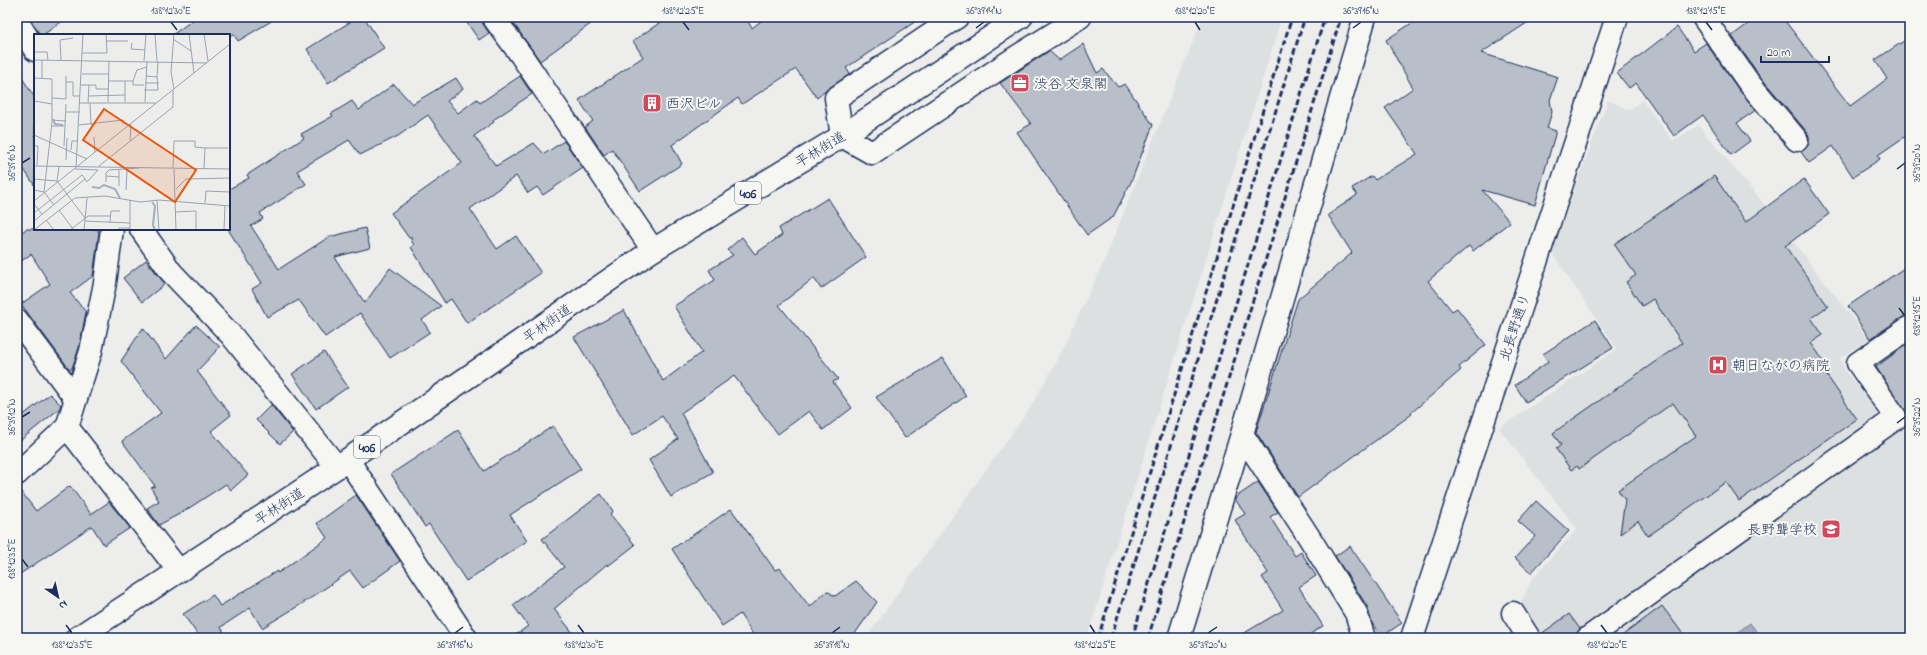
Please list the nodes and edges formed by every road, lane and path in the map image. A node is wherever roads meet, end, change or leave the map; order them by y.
1 (492, 17) edge
2 (957, 17) edge
3 (1021, 17) edge
4 (1080, 17) edge
5 (1365, 17) edge
6 (1617, 17) edge
7 (1703, 17) edge
8 (17, 21) edge
9 (34, 48) edge
10 (842, 136) junction
11 (1797, 140) dead end
12 (112, 230) edge
13 (142, 230) edge
14 (654, 250) junction
15 (17, 320) edge
16 (1910, 327) edge
17 (76, 399) junction
18 (68, 427) junction
19 (1242, 434) junction
20 (343, 464) junction
21 (17, 474) edge
22 (179, 571) junction
23 (1513, 613) dead end
24 (77, 638) edge
25 (466, 638) edge
26 (1179, 638) edge
27 (1364, 638) edge
28 (1412, 638) edge
29 (1529, 638) edge
30 (1588, 638) edge

1 - 14 main road
2 - 10 main road
3 - 10 main road, 平林街道 / 406
4 - 10 main road
5 - 19 main road
6 - 28 main road, 北長野通り
7 - 11 main road
8 - 9 main road
10 - 14 main road, 平林街道 / 406
12 - 17 main road
13 - 20 main road
14 - 20 main road, 平林街道 / 406
15 - 17 main road
16 - 30 main road
17 - 18 main road
18 - 21 main road
18 - 22 main road
19 - 26 main road
19 - 27 main road
20 - 22 main road, 平林街道 / 406
20 - 25 main road
22 - 24 main road, 平林街道 / 406
23 - 29 main road

